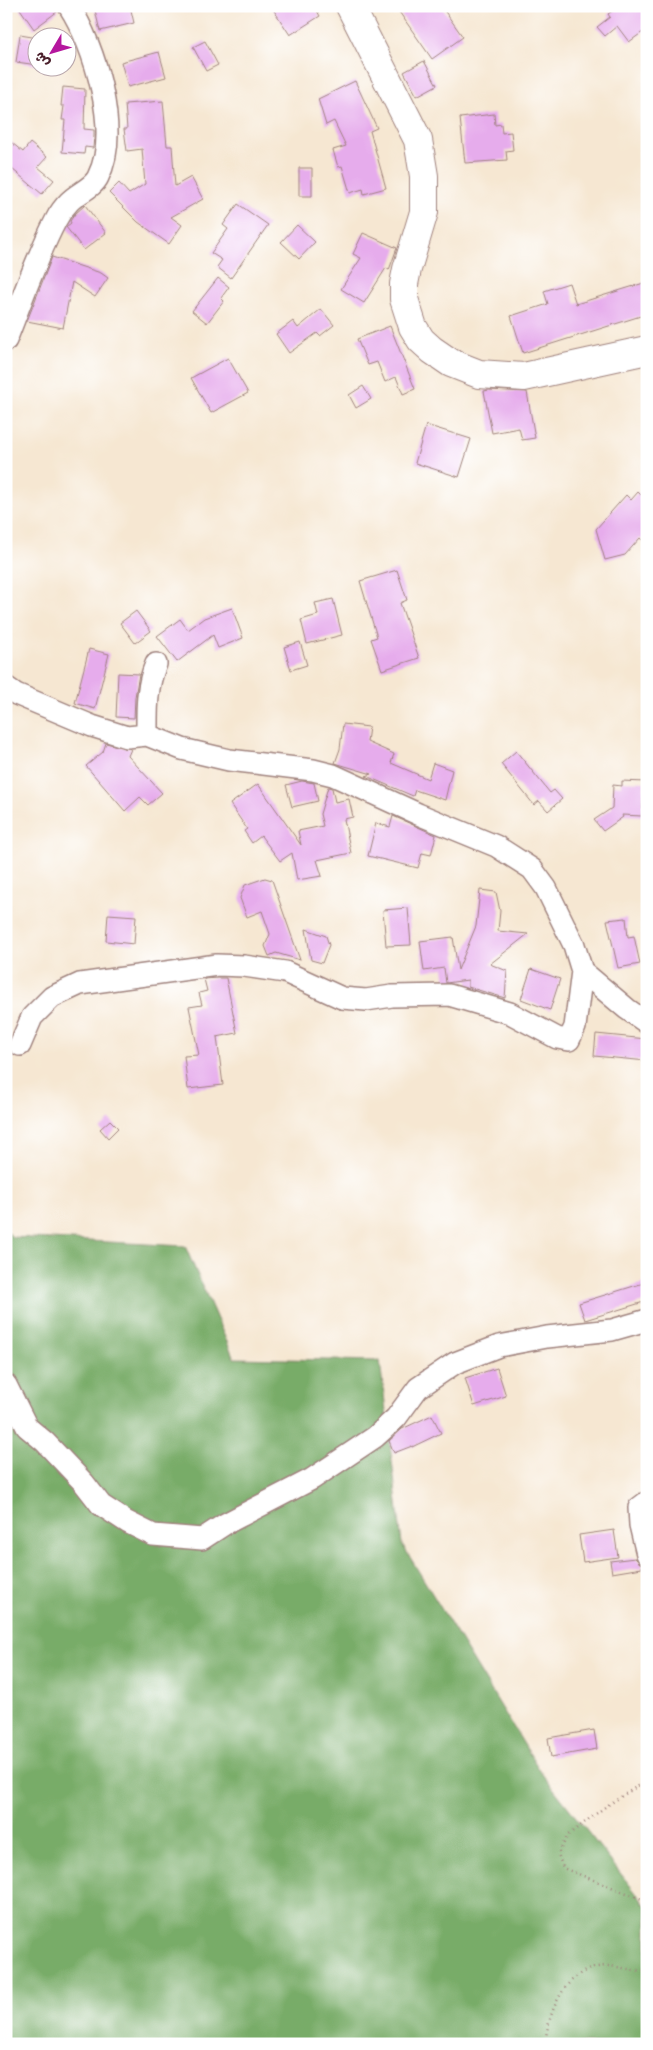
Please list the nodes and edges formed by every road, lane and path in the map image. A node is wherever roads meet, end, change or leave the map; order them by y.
1 (69, 6) edge
2 (350, 6) edge
3 (6, 340) edge
4 (647, 350) edge
5 (156, 664) dead end
6 (6, 687) edge
7 (147, 735) junction
8 (582, 971) junction
9 (647, 1023) edge
10 (20, 1045) dead end
11 (647, 1320) edge
12 (6, 1385) edge
13 (647, 1502) edge
14 (647, 1554) edge
15 (647, 1780) edge
16 (647, 1901) edge
17 (647, 1971) edge
18 (545, 2044) edge

1 - 3 street
2 - 4 main road
5 - 7 street
6 - 7 street
7 - 8 street
8 - 9 street
8 - 10 street
11 - 12 street
13 - 14 street
15 - 16 path
17 - 18 path

